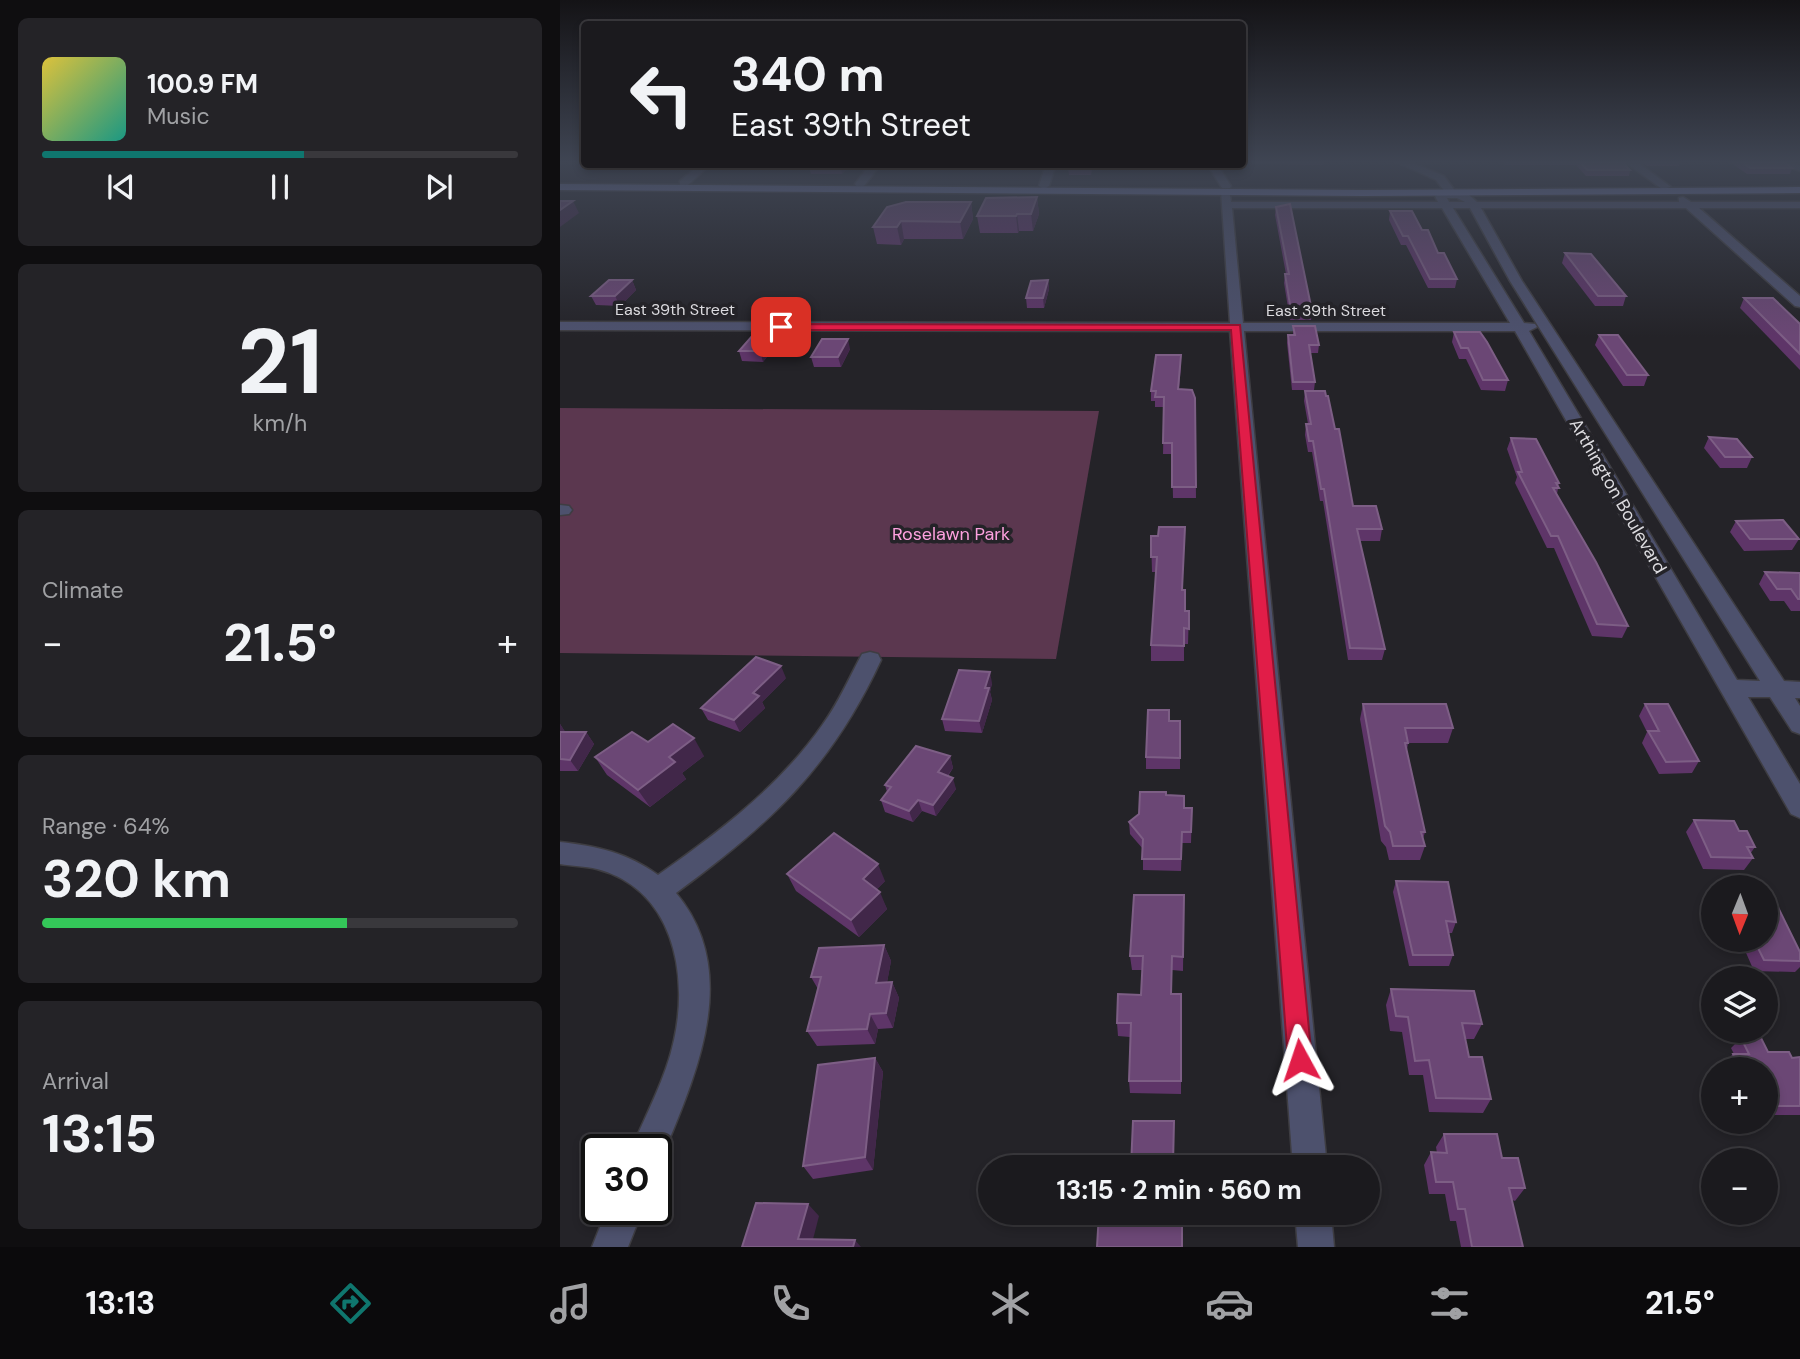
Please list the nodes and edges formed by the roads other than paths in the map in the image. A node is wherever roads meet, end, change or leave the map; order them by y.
1 (1228, 220) edge
2 (1461, 220) edge
3 (1480, 220) edge
4 (1706, 220) edge
5 (1800, 303) edge
6 (560, 326) edge
7 (1236, 327) junction
8 (1519, 327) junction
9 (1546, 327) junction
10 (870, 660) dead end
11 (1731, 688) junction
12 (1777, 689) junction
13 (1800, 690) edge
14 (1800, 725) edge
15 (1800, 807) edge
16 (560, 853) edge
17 (659, 890) junction
18 (654, 1134) edge
19 (1309, 1155) edge
20 (619, 1225) edge
21 (1314, 1225) edge
22 (610, 1247) edge
23 (1316, 1247) edge

1 - 7 street
2 - 8 street, Arthington Boulevard
3 - 9 street, Arthington Boulevard
4 - 5 street
6 - 7 street, East 39th Street
7 - 8 street, East 39th Street
7 - 19 street
8 - 9 street, East 39th Street
8 - 11 street, Arthington Boulevard
9 - 12 street, Arthington Boulevard
10 - 17 street
11 - 12 street
11 - 15 street, Arthington Boulevard
12 - 13 street
12 - 14 street, Arthington Boulevard
16 - 17 street
17 - 18 street
20 - 22 street
21 - 23 street

